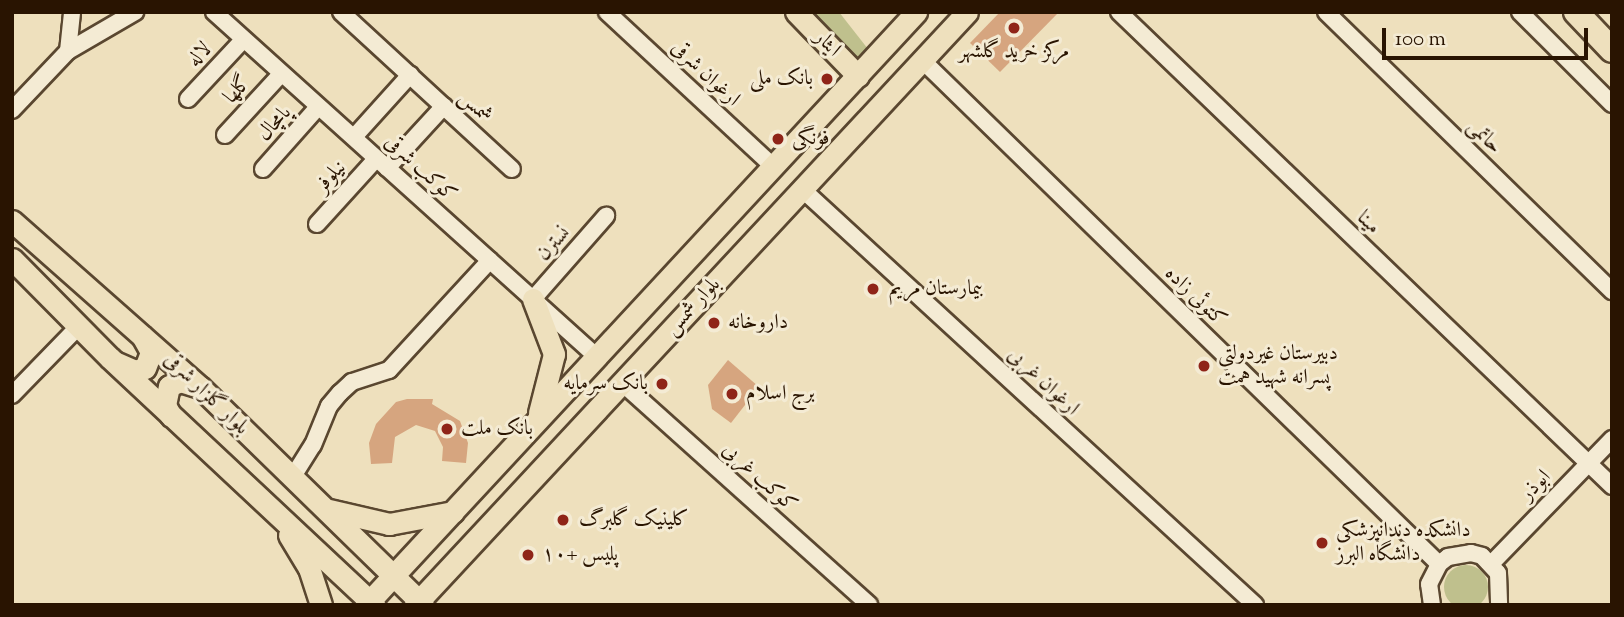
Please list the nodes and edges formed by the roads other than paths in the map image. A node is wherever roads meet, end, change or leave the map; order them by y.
1 (72, 12) edge
2 (104, 12) edge
3 (135, 12) edge
4 (214, 12) edge
5 (341, 12) edge
6 (607, 12) edge
7 (796, 12) edge
8 (967, 12) edge
9 (1119, 12) edge
10 (1326, 12) edge
11 (1520, 12) edge
12 (1576, 12) edge
13 (904, 17) edge
14 (114, 26) junction
15 (243, 40) junction
16 (1612, 50) edge
17 (68, 51) junction
18 (922, 60) junction
19 (281, 74) junction
20 (410, 75) junction
21 (858, 76) junction
22 (188, 99) dead end
23 (1612, 104) edge
24 (444, 106) junction
25 (318, 107) junction
26 (12, 110) edge
27 (225, 135) dead end
28 (354, 137) junction
29 (381, 163) junction
30 (774, 167) junction
31 (263, 169) dead end
32 (512, 169) dead end
33 (802, 190) junction
34 (606, 216) dead end
35 (12, 221) edge
36 (317, 224) dead end
37 (12, 259) edge
38 (489, 260) junction
39 (1612, 291) edge
40 (533, 299) junction
41 (79, 326) junction
42 (134, 327) junction
43 (597, 356) junction
44 (110, 358) junction
45 (622, 383) junction
46 (201, 388) junction
47 (12, 395) edge
48 (171, 416) junction
49 (533, 425) junction
50 (1612, 439) edge
51 (1588, 464) junction
52 (292, 478) junction
53 (1612, 486) edge
54 (272, 509) junction
55 (323, 509) junction
56 (453, 512) junction
57 (1492, 563) junction
58 (1439, 564) junction
59 (392, 577) junction
60 (370, 604) edge
61 (419, 604) edge
62 (321, 605) edge
63 (869, 605) edge
64 (1255, 605) edge
65 (1432, 605) edge
66 (1499, 605) edge

1 - 17 street
2 - 14 street
3 - 14 street
4 - 15 street, کوکب شرقی
5 - 20 street, شمس
6 - 30 street, ارغوان شرقی
7 - 21 main road, ایثار
8 - 18 main road, بلوار شمس
9 - 51 street, مینا
10 - 39 street, حاتمی
11 - 23 street
12 - 16 highway
13 - 21 main road, بلوار شمس
14 - 17 street
15 - 19 street, کوکب شرقی
15 - 22 street, لاله
17 - 26 street
18 - 33 main road, بلوار شمس
18 - 58 street, کتوئی زاده
19 - 25 street, کوکب شرقی
19 - 27 street, گلها
20 - 24 street, شمس
20 - 28 street
21 - 30 main road, بلوار شمس
24 - 29 street, نیلوفر
24 - 32 street, شمس
25 - 28 street, کوکب شرقی
25 - 31 street, پامچال
28 - 29 street, کوکب شرقی
29 - 36 street, نیلوفر
29 - 38 street, کوکب شرقی
30 - 43 main road, بلوار شمس
33 - 45 main road, بلوار شمس
33 - 64 street, ارغوان غربی
34 - 40 street, نسترن
35 - 42 main road, بلوار گلزار شرقی
37 - 41 main road, بلوار گلزار شرقی
38 - 40 street, کوکب شرقی
38 - 52 street
40 - 43 street, کوکب شرقی
40 - 49 main road
41 - 44 main road, بلوار گلزار شرقی
41 - 47 street
42 - 44 main road
42 - 46 main road, بلوار گلزار شرقی
43 - 49 main road, بلوار شمس
44 - 48 main road, بلوار گلزار شرقی
45 - 61 main road, بلوار شمس
45 - 63 street, کوکب غربی
46 - 48 main road
46 - 52 main road, بلوار گلزار شرقی
48 - 54 main road, بلوار گلزار شرقی
49 - 56 main road, بلوار شمس
50 - 51 street, ابوذر
51 - 53 street, مینا
51 - 57 street, ابوذر
52 - 55 main road, بلوار گلزار شرقی
54 - 60 main road, بلوار گلزار شرقی
54 - 62 main road
55 - 56 main road
55 - 59 main road, بلوار گلزار شرقی
56 - 59 main road, بلوار شمس
57 - 58 street
57 - 66 street
58 - 65 street
59 - 60 main road, بلوار شمس
59 - 61 main road, بلوار گلزار شرقی

